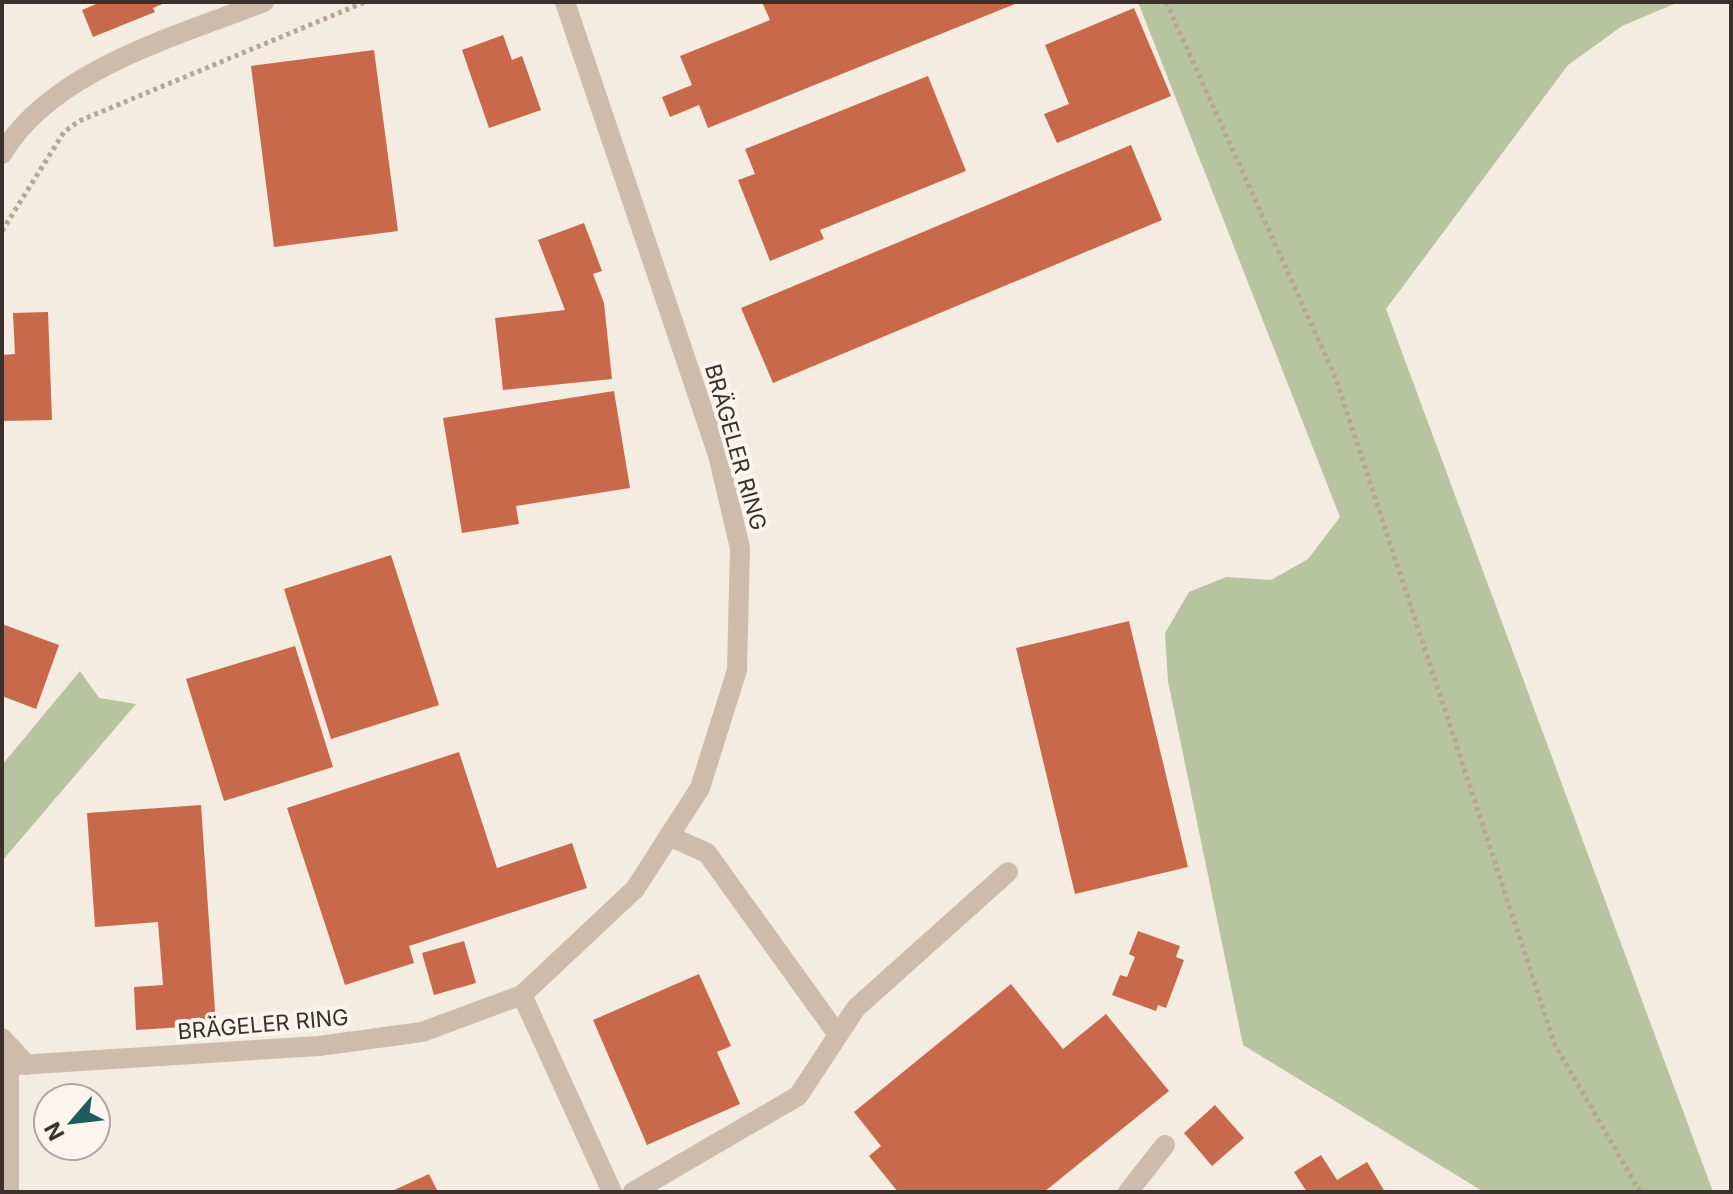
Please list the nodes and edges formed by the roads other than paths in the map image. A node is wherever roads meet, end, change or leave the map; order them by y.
1 (264, 2) edge
2 (565, 2) edge
3 (2, 154) edge
4 (669, 836) junction
5 (1008, 872) dead end
6 (522, 995) junction
7 (838, 1035) junction
8 (2, 1038) edge
9 (13, 1066) edge
10 (1165, 1145) dead end
11 (9, 1192) edge
12 (612, 1192) edge
13 (633, 1192) edge
14 (1128, 1192) edge

1 - 3 street
2 - 4 street, BRÄGELER RING
4 - 6 street, BRÄGELER RING
4 - 7 street
5 - 7 street
6 - 9 street, BRÄGELER RING
6 - 12 street
7 - 13 street
8 - 9 street
9 - 11 street
10 - 14 street

